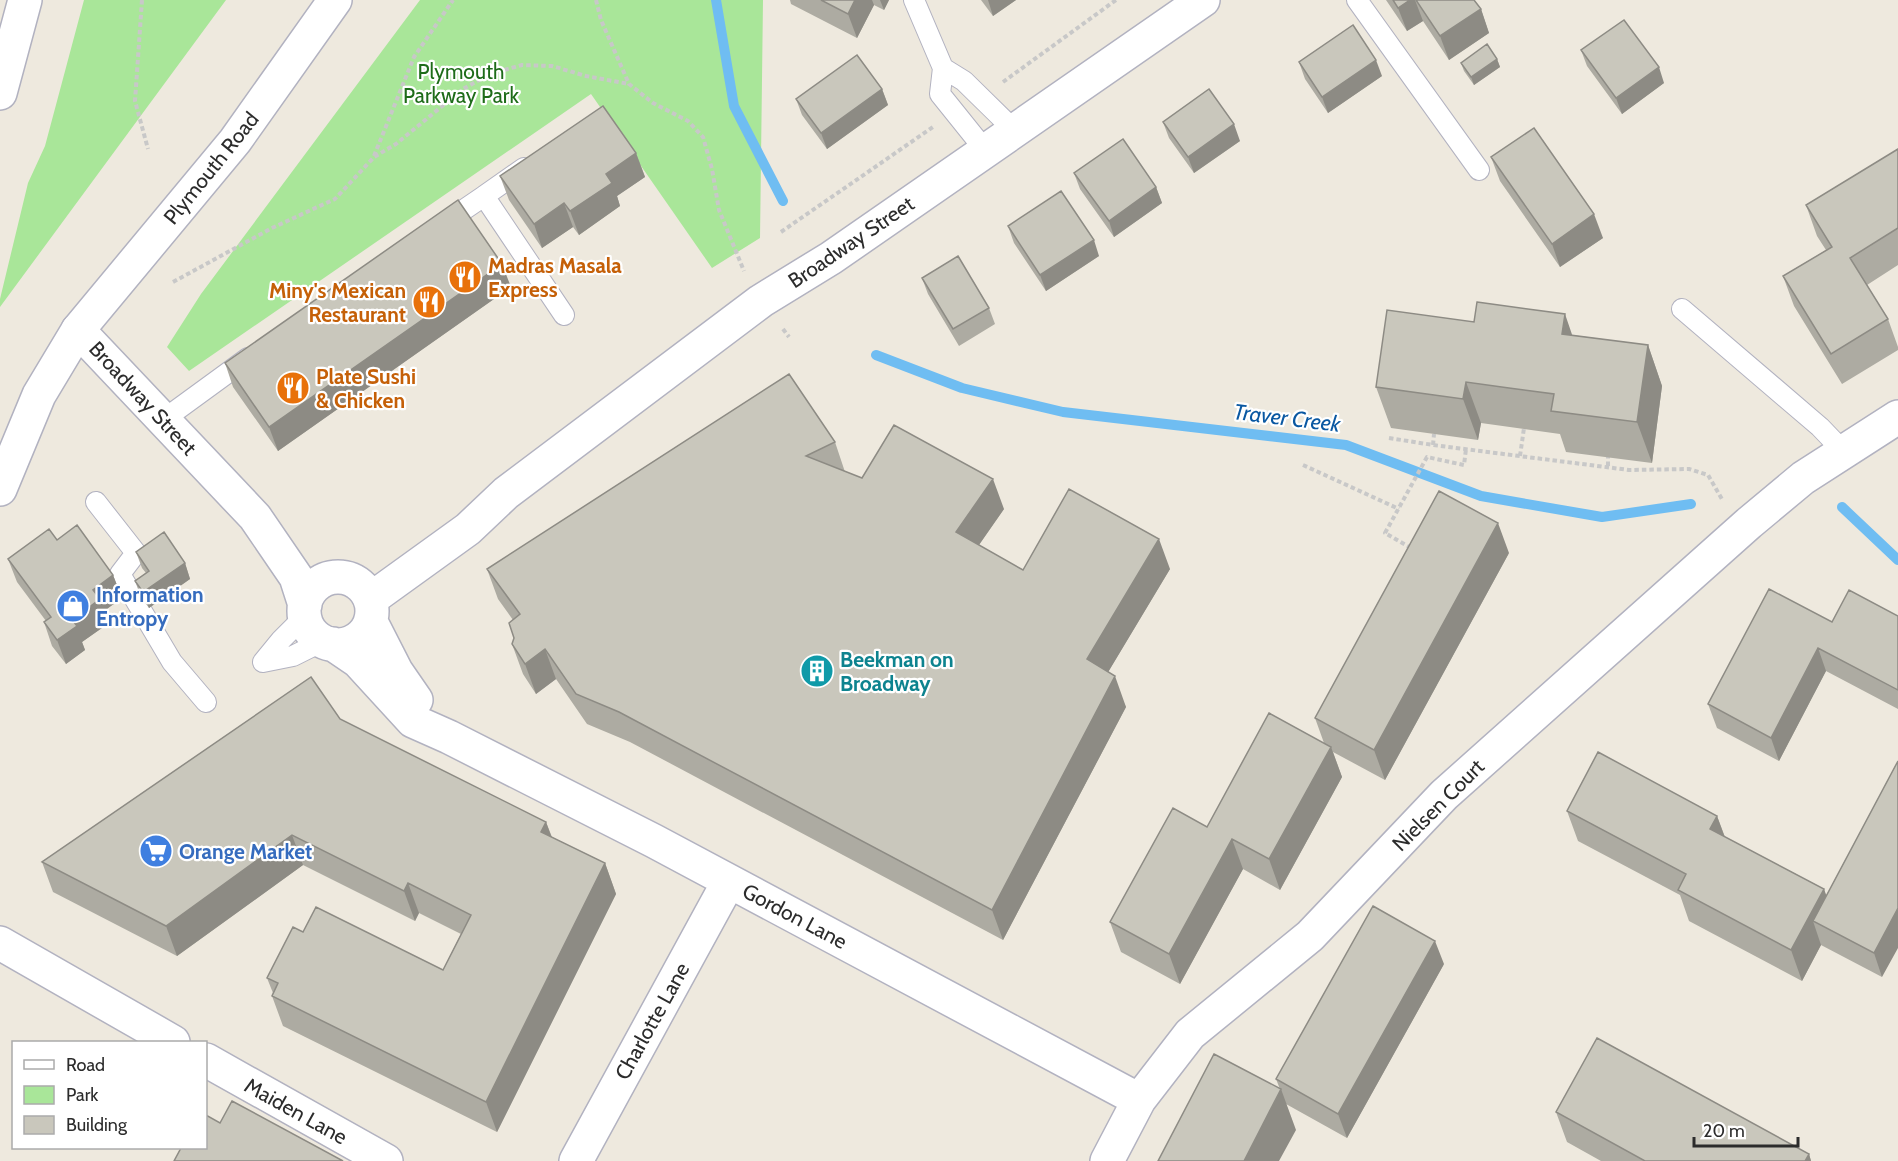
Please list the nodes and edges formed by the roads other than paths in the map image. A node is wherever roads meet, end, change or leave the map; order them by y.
1 (25, 0) edge
2 (335, 0) edge
3 (914, 0) edge
4 (1203, 0) edge
5 (1357, 0) edge
6 (943, 68) junction
7 (0, 93) edge
8 (1014, 130) junction
9 (985, 150) junction
10 (540, 158) edge
11 (1479, 170) dead end
12 (484, 196) junction
13 (427, 236) edge
14 (1682, 309) dead end
15 (564, 315) dead end
16 (78, 330) junction
17 (263, 348) edge
18 (1898, 417) edge
19 (163, 420) junction
20 (1844, 452) junction
21 (0, 489) edge
22 (96, 502) dead end
23 (255, 517) junction
24 (358, 595) junction
25 (316, 627) junction
26 (206, 702) dead end
27 (449, 737) junction
28 (729, 881) junction
29 (0, 943) edge
30 (171, 1041) edge
31 (207, 1061) edge
32 (1139, 1100) junction
33 (386, 1161) edge
34 (576, 1161) edge
35 (1107, 1161) edge

1 - 7 street
2 - 16 street, Plymouth Road
3 - 6 lane
4 - 8 street, Broadway Street
5 - 11 lane
6 - 8 lane
6 - 9 lane
8 - 9 street, Broadway Street
9 - 24 street, Broadway Street
10 - 12 lane
12 - 13 lane
12 - 15 lane
14 - 20 lane
16 - 19 street, Broadway Street
16 - 21 street, Broadway Street
17 - 19 lane
18 - 20 street, Nielsen Court
19 - 23 street, Broadway Street
20 - 32 street, Nielsen Court
22 - 26 lane
23 - 24 street, Broadway Street
23 - 25 street, Broadway Street
24 - 25 street
24 - 25 street
24 - 27 street, Gordon Lane
25 - 27 street, Gordon Lane
27 - 28 street, Gordon Lane
28 - 32 street, Gordon Lane
28 - 34 street, Charlotte Lane
29 - 30 street
31 - 33 street, Maiden Lane
32 - 35 street, Nielsen Court

